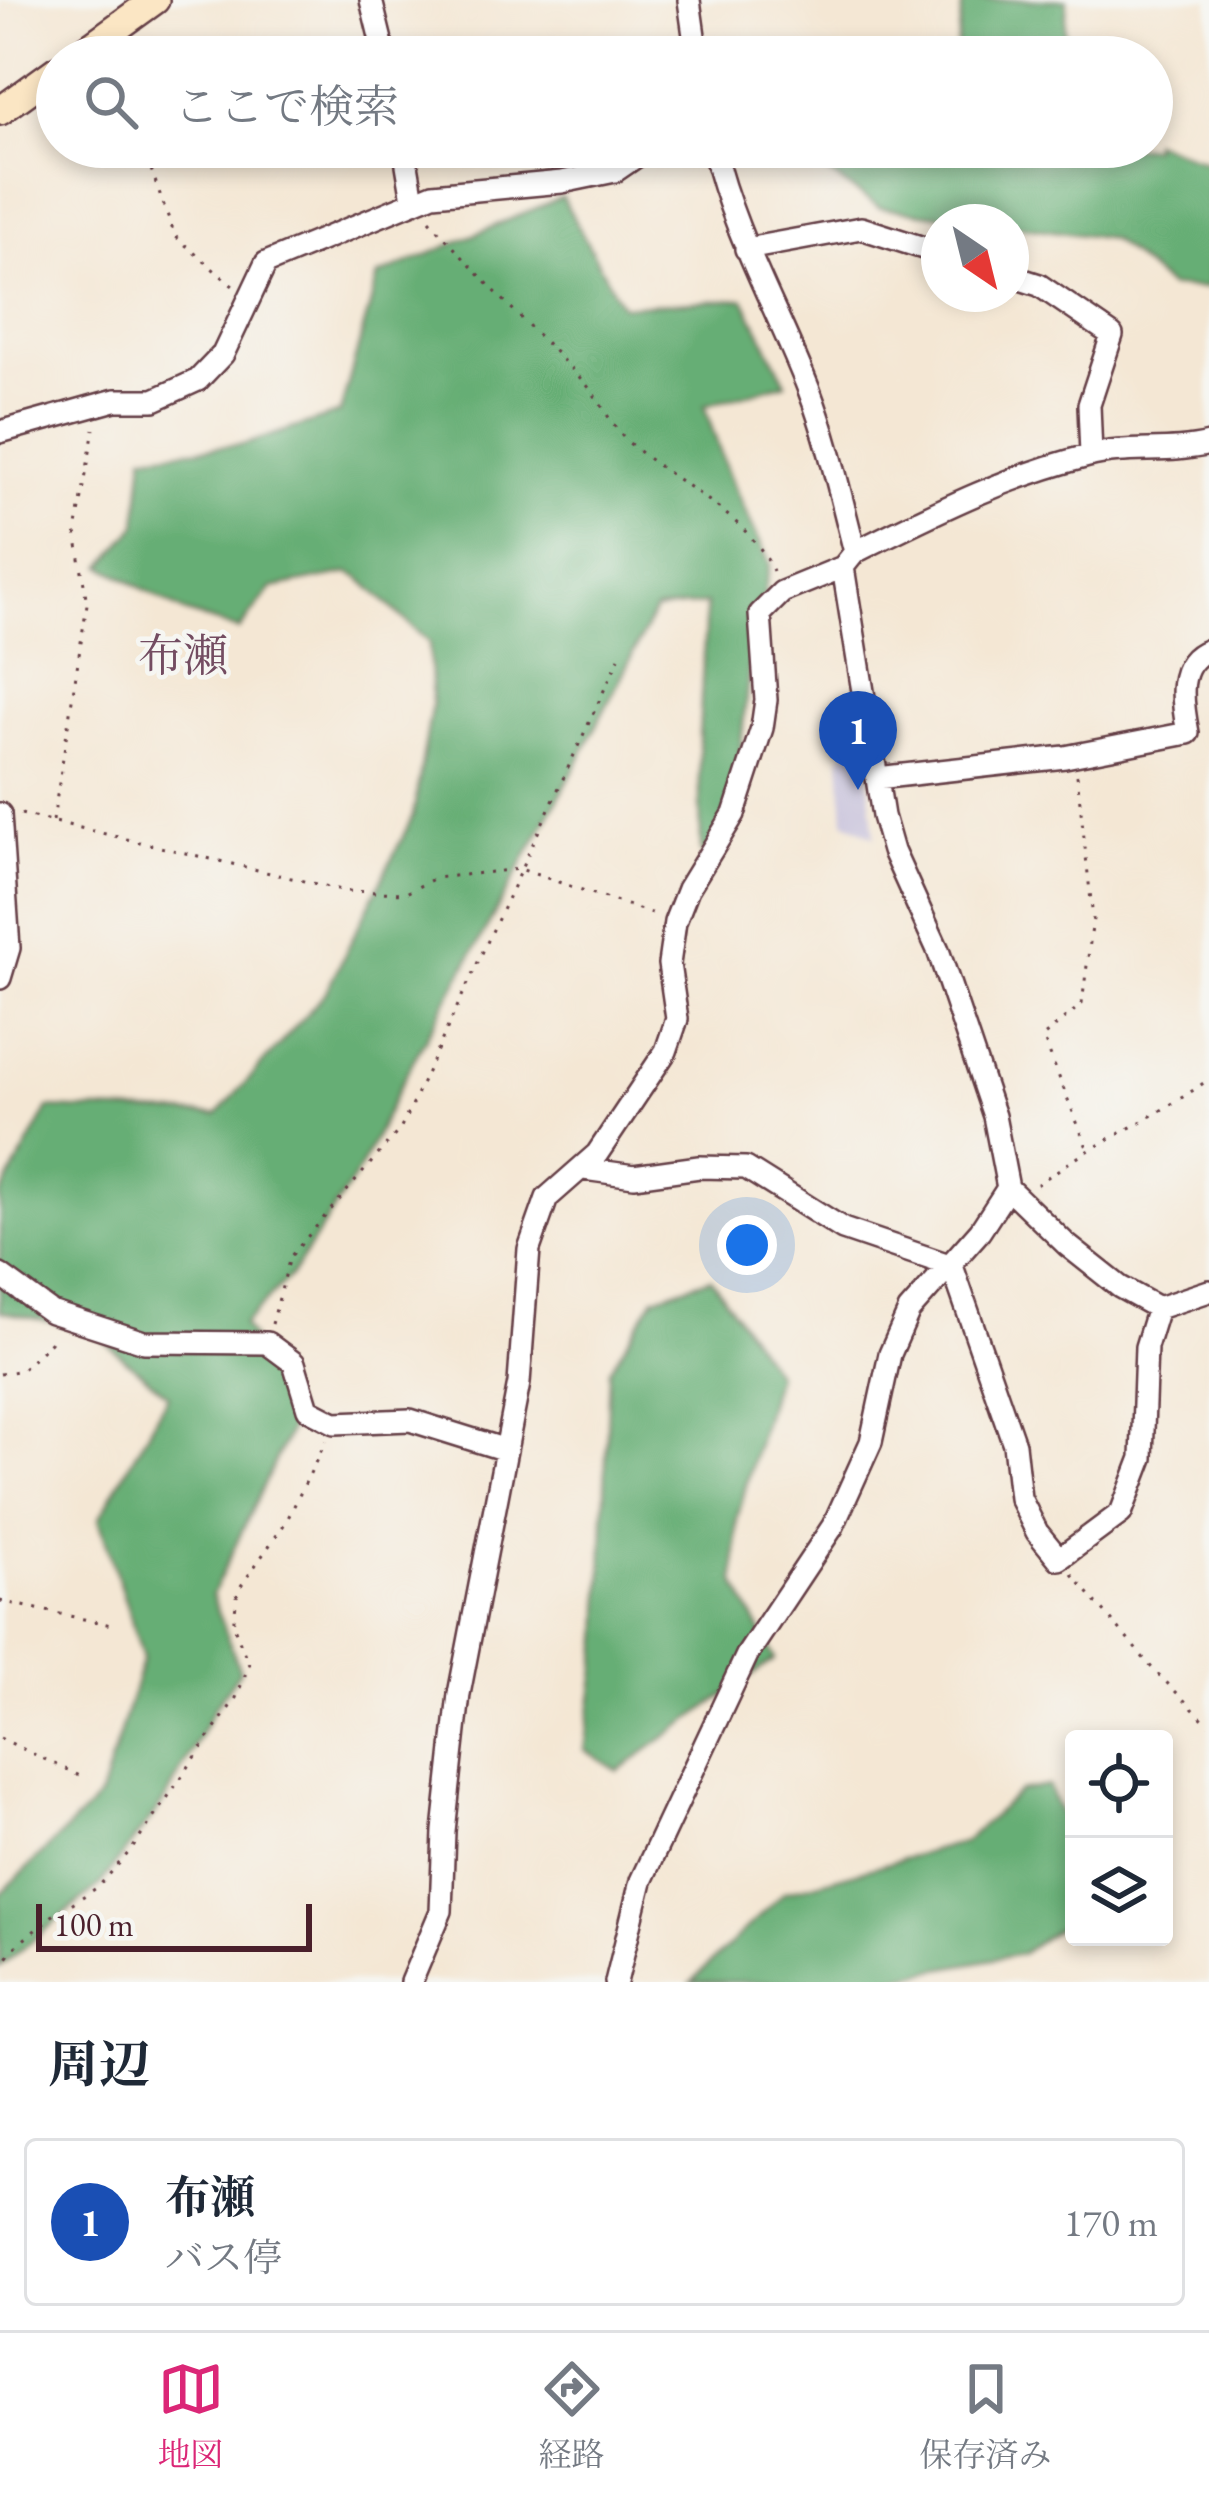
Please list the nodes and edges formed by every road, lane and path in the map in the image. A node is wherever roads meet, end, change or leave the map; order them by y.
1 (155, 0) edge
2 (371, 0) edge
3 (689, 0) edge
4 (105, 36) edge
5 (380, 36) edge
6 (694, 36) edge
7 (36, 93) edge
8 (0, 111) edge
9 (151, 168) edge
10 (408, 168) edge
11 (619, 168) edge
12 (718, 168) edge
13 (413, 200) junction
14 (921, 247) edge
15 (746, 249) junction
16 (1029, 282) edge
17 (249, 299) junction
18 (99, 404) junction
19 (0, 432) edge
20 (1209, 444) edge
21 (1091, 455) junction
22 (849, 560) junction
23 (782, 592) junction
24 (1209, 650) edge
25 (619, 658) dead end
26 (1075, 756) junction
27 (877, 778) junction
28 (9, 813) edge
29 (53, 821) junction
30 (520, 869) junction
31 (675, 922) junction
32 (0, 978) edge
33 (1209, 1078) edge
34 (1088, 1150) junction
35 (584, 1169) junction
36 (1015, 1193) junction
37 (952, 1266) junction
38 (0, 1275) edge
39 (1209, 1292) edge
40 (1158, 1308) junction
41 (72, 1319) junction
42 (267, 1343) junction
43 (0, 1374) edge
44 (335, 1423) junction
45 (506, 1450) junction
46 (1059, 1559) junction
47 (0, 1601) edge
48 (116, 1626) dead end
49 (1209, 1725) edge
50 (0, 1738) edge
51 (80, 1776) dead end
52 (0, 1966) edge
53 (411, 1982) edge
54 (616, 1982) edge

1 - 4 main road
2 - 5 street
3 - 6 street
7 - 8 main road
9 - 17 path
10 - 13 street
11 - 13 street
12 - 15 street
13 - 17 street
13 - 23 path
14 - 15 street
15 - 22 street
16 - 21 street
17 - 18 street
18 - 19 street
18 - 29 path
20 - 21 street
21 - 22 street
22 - 23 street
22 - 27 street
23 - 31 street
24 - 26 street
25 - 30 path
26 - 27 street
26 - 34 path
27 - 36 street
28 - 29 path
28 - 32 street
29 - 30 path
30 - 31 path
30 - 42 path
31 - 35 street
33 - 34 path
34 - 36 path
35 - 37 street
35 - 45 street
36 - 37 street
36 - 40 street
37 - 46 street
37 - 54 street
38 - 41 street
39 - 40 street
40 - 46 street
41 - 42 street
41 - 43 path
42 - 44 street
44 - 45 street
44 - 52 path
45 - 53 street
46 - 49 path
47 - 48 path
50 - 51 path

